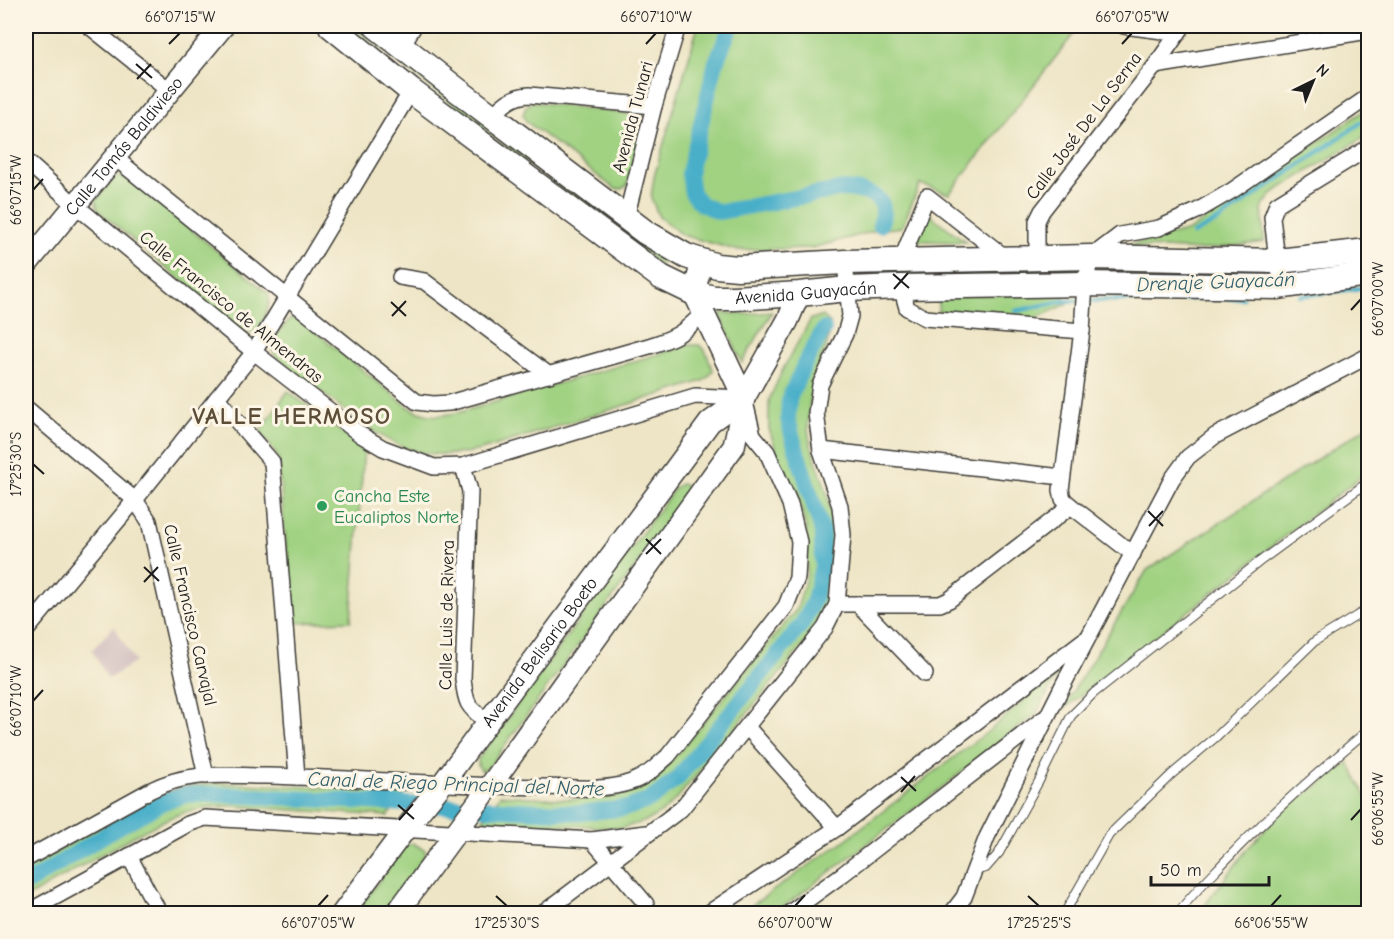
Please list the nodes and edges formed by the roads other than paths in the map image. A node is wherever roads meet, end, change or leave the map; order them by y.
1 (89, 26) edge
2 (223, 26) edge
3 (331, 26) edge
4 (376, 26) edge
5 (414, 26) edge
6 (678, 26) edge
7 (1124, 26) edge
8 (1180, 29) edge
9 (1368, 31) edge
10 (401, 47) junction
11 (1155, 66) junction
12 (169, 90) junction
13 (411, 91) junction
14 (1368, 97) edge
15 (654, 106) junction
16 (492, 116) junction
17 (1368, 148) edge
18 (114, 157) junction
19 (26, 161) edge
20 (75, 205) junction
21 (626, 218) junction
22 (1368, 250) edge
23 (1091, 257) junction
24 (1006, 258) junction
25 (1037, 258) junction
26 (702, 261) junction
27 (901, 261) junction
28 (1278, 261) junction
29 (845, 262) junction
30 (26, 265) edge
31 (1368, 274) edge
32 (400, 277) dead end
33 (1084, 284) junction
34 (1280, 286) junction
35 (901, 287) junction
36 (848, 289) junction
37 (800, 294) junction
38 (287, 297) junction
39 (698, 303) junction
40 (1082, 331) junction
41 (254, 352) junction
42 (1368, 356) edge
43 (549, 375) junction
44 (218, 398) junction
45 (744, 398) junction
46 (26, 408) edge
47 (820, 450) junction
48 (463, 466) junction
49 (1062, 477) junction
50 (1368, 482) edge
51 (135, 500) junction
52 (1071, 506) junction
53 (1133, 554) junction
54 (837, 604) junction
55 (858, 604) junction
56 (1368, 609) edge
57 (29, 621) edge
58 (1089, 637) junction
59 (925, 674) dead end
60 (1047, 716) junction
61 (487, 722) junction
62 (747, 727) junction
63 (1368, 730) edge
64 (207, 776) junction
65 (297, 777) junction
66 (438, 789) junction
67 (486, 791) junction
68 (410, 824) junction
69 (461, 826) junction
70 (837, 828) junction
71 (649, 833) junction
72 (592, 840) junction
73 (129, 856) junction
74 (26, 859) edge
75 (610, 862) junction
76 (975, 871) junction
77 (646, 904) dead end
78 (26, 914) edge
79 (160, 914) edge
80 (342, 914) edge
81 (396, 914) edge
82 (542, 914) edge
83 (707, 914) edge
84 (788, 914) edge
85 (951, 914) edge
86 (1064, 914) edge
87 (1177, 914) edge

1 - 12 street
2 - 12 street, Calle Tomás Baldivieso
3 - 13 main road, Avenida Guayacán
4 - 10 main road, Avenida Guayacán
5 - 10 street
6 - 15 street, Avenida Tunari
7 - 8 street
8 - 11 street, Calle José De La Serna
9 - 11 street
10 - 16 main road, Avenida Guayacán
11 - 25 street, Calle José De La Serna
12 - 18 street, Calle Tomás Baldivieso
13 - 38 street
13 - 39 main road, Avenida Guayacán
14 - 23 street
15 - 16 street
15 - 21 street, Avenida Tunari
16 - 21 main road, Avenida Guayacán
17 - 28 street
18 - 20 street, Calle Tomás Baldivieso
18 - 38 street
19 - 20 street, Calle Francisco de Almendras
20 - 30 street, Calle Tomás Baldivieso
20 - 41 street, Calle Francisco de Almendras
21 - 26 main road, Avenida Guayacán
22 - 28 main road, Avenida Guayacán
23 - 25 main road, Avenida Guayacán
23 - 28 main road, Avenida Guayacán
23 - 33 street
24 - 25 main road, Avenida Guayacán
24 - 27 main road, Avenida Guayacán
24 - 27 street
26 - 29 main road, Avenida Guayacán
26 - 39 street
27 - 29 main road, Avenida Guayacán
28 - 34 street
29 - 36 street
31 - 34 main road, Avenida Guayacán
32 - 43 street
33 - 34 main road, Avenida Guayacán
33 - 35 main road, Avenida Guayacán
33 - 40 street
35 - 36 main road, Avenida Guayacán
35 - 40 street
36 - 37 main road, Avenida Guayacán
36 - 47 street
37 - 39 main road, Avenida Guayacán
37 - 45 street, Avenida Belisario Boeto
38 - 41 street
38 - 43 street
39 - 43 street
39 - 45 street
40 - 49 street
41 - 44 street
41 - 48 street, Calle Francisco de Almendras
42 - 53 street
44 - 51 street
44 - 65 street
45 - 48 street, Calle Francisco de Almendras
45 - 61 street, Avenida Belisario Boeto
45 - 67 street, Avenida Belisario Boeto
45 - 67 street
46 - 51 street, Calle Francisco Carvajal
47 - 49 street
47 - 54 street
48 - 61 street, Calle Luis de Rivera
49 - 52 street
50 - 76 lane
51 - 57 street
51 - 64 street, Calle Francisco Carvajal
52 - 53 street
52 - 55 street
53 - 58 street
54 - 55 street
54 - 62 street
55 - 59 street
56 - 86 lane
58 - 60 street
58 - 70 street
60 - 76 street
60 - 84 street
61 - 66 street, Avenida Belisario Boeto
62 - 70 street
62 - 71 street
63 - 87 lane
64 - 65 street
64 - 74 street
65 - 66 street
66 - 67 street
66 - 68 street, Avenida Belisario Boeto
67 - 69 street, Avenida Belisario Boeto
68 - 69 street
68 - 73 street
68 - 80 street, Avenida Belisario Boeto
69 - 72 street
69 - 81 street, Avenida Belisario Boeto
70 - 83 street
71 - 72 street
71 - 75 street
72 - 75 street
73 - 78 street
73 - 79 street
75 - 77 street
75 - 82 street
76 - 85 street

